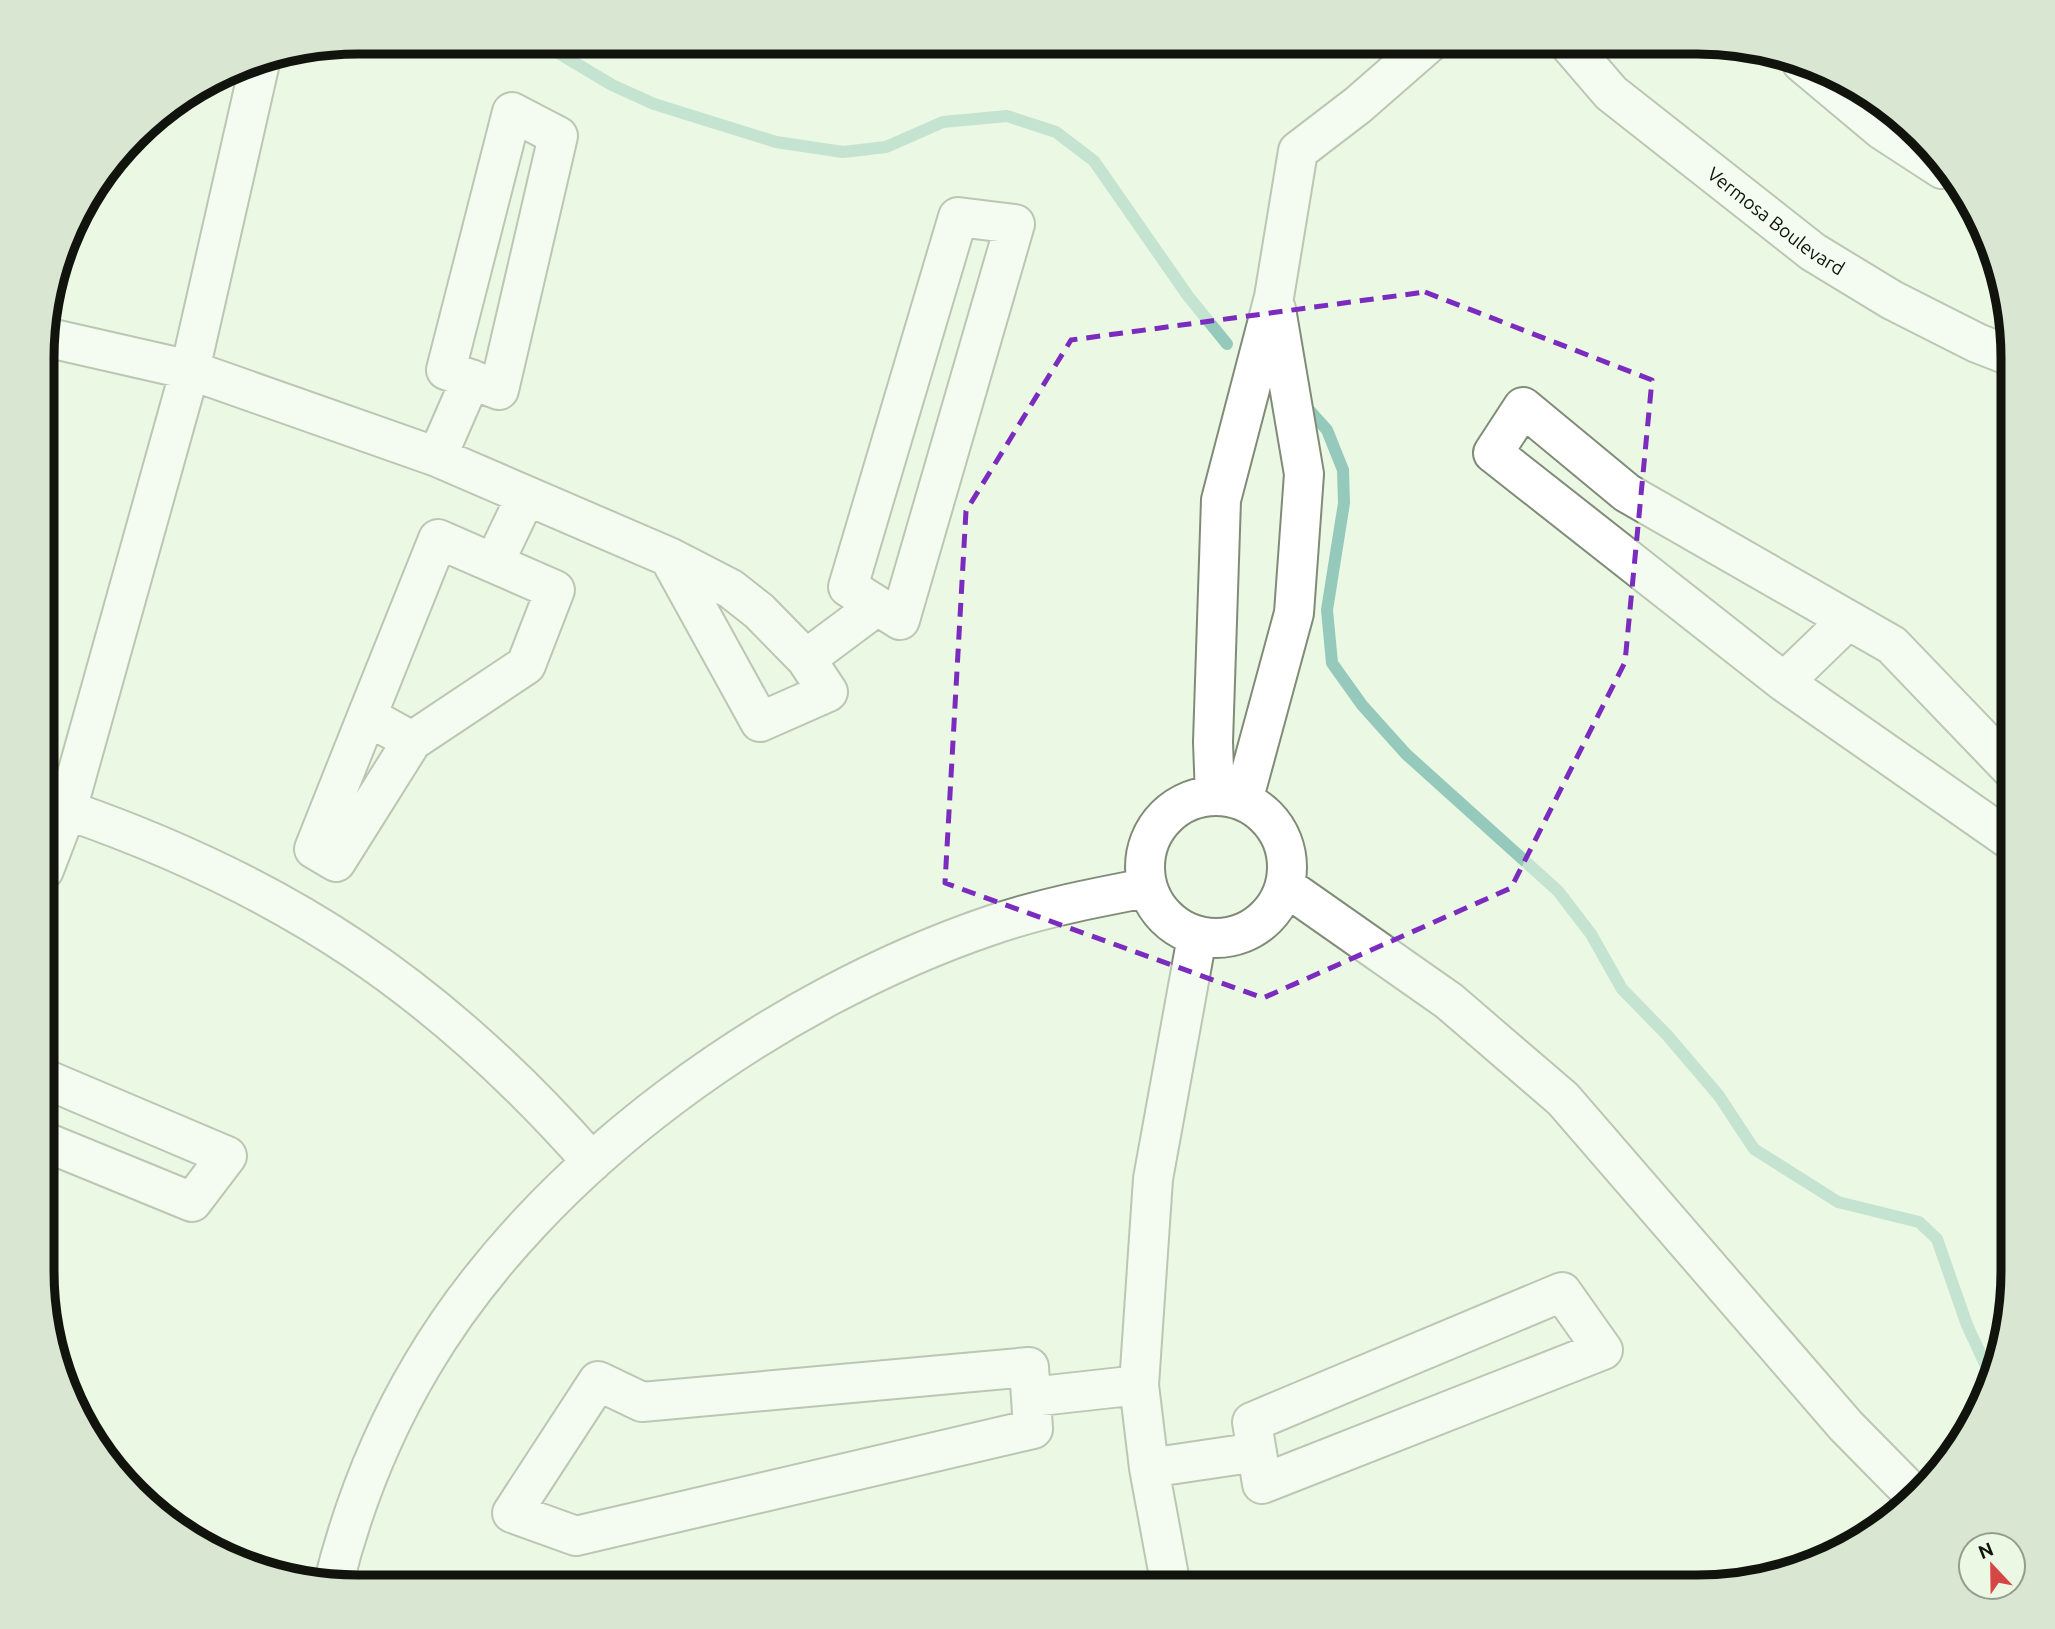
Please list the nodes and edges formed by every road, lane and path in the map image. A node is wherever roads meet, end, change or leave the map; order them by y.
1 (1416, 54) edge
2 (1577, 54) edge
3 (258, 71) edge
4 (1827, 84) edge
5 (1925, 158) edge
6 (1274, 297) junction
7 (55, 339) edge
8 (2001, 352) edge
9 (190, 370) junction
10 (471, 379) junction
11 (438, 457) junction
12 (526, 496) junction
13 (668, 556) junction
14 (494, 563) junction
15 (877, 606) junction
16 (1847, 620) junction
17 (807, 659) junction
18 (1784, 682) junction
19 (367, 716) junction
20 (412, 741) junction
21 (2001, 759) edge
22 (1229, 798) junction
23 (67, 810) junction
24 (2001, 834) edge
25 (54, 844) edge
26 (1285, 886) junction
27 (1146, 888) junction
28 (1197, 937) junction
29 (54, 1083) edge
30 (54, 1145) edge
31 (592, 1162) junction
32 (1139, 1385) junction
33 (1031, 1397) junction
34 (1257, 1452) junction
35 (1149, 1468) junction
36 (1908, 1489) edge
37 (337, 1574) edge
38 (1169, 1575) edge

1 - 6 street
2 - 8 street, Vermosa Boulevard
3 - 9 street
4 - 5 street
6 - 22 street
6 - 22 street
7 - 9 street
9 - 11 street
9 - 23 street
10 - 10 street
10 - 11 street
11 - 12 street
12 - 13 street
12 - 14 street
13 - 17 street
13 - 17 street
14 - 19 street
14 - 20 street
15 - 15 street
15 - 17 street
16 - 18 street
16 - 18 street
16 - 21 street
18 - 24 street
19 - 20 street
19 - 20 street
22 - 26 street
22 - 27 street
23 - 25 street
23 - 31 street
26 - 28 street
26 - 36 street
27 - 28 street
27 - 31 street
28 - 32 street
29 - 30 street
31 - 37 street
32 - 33 street
32 - 35 street
33 - 33 street
34 - 34 street
34 - 35 street
35 - 38 street

